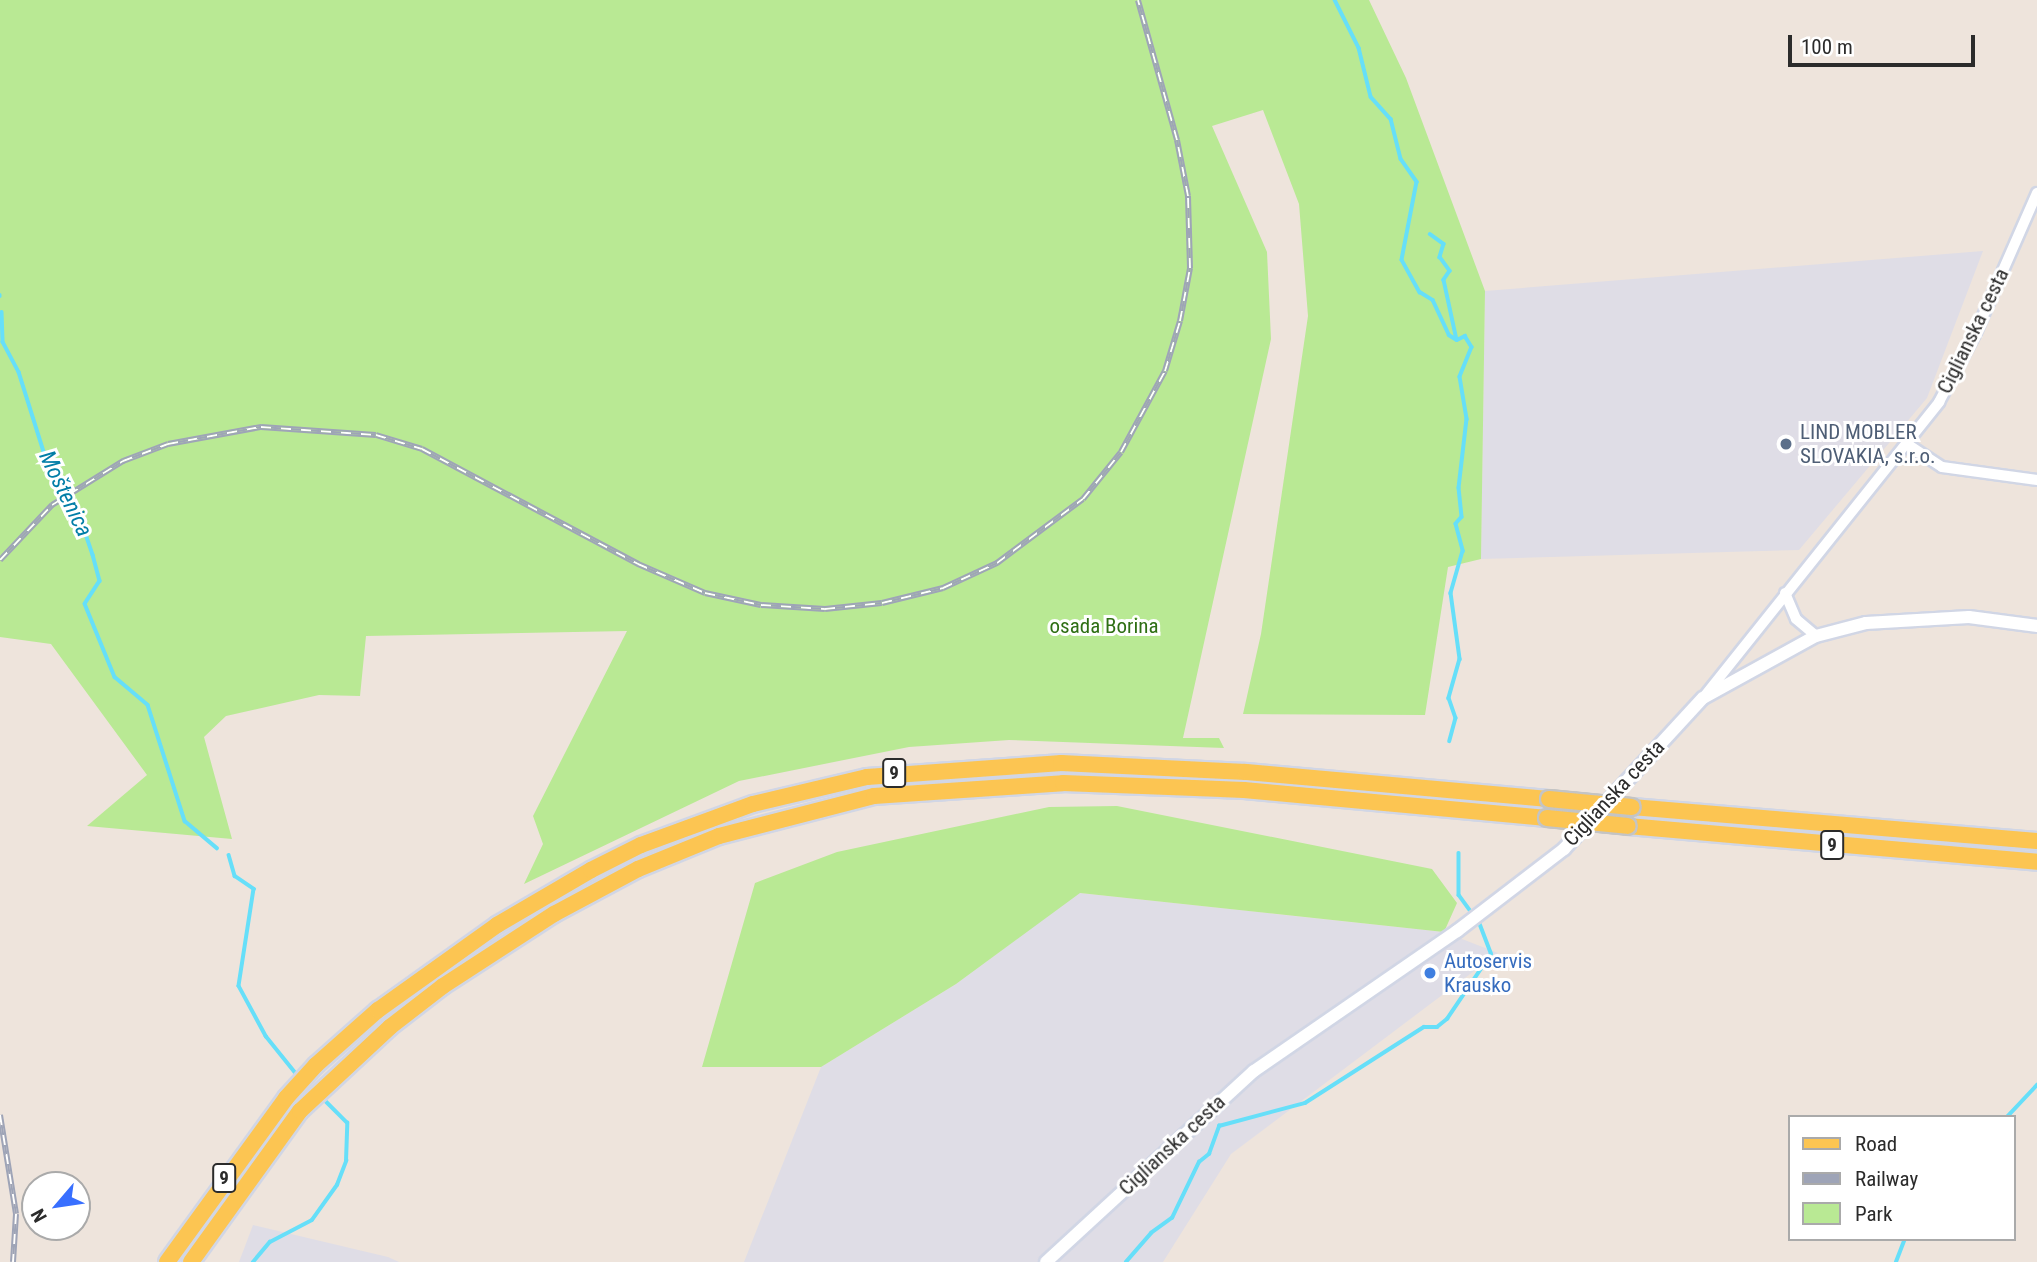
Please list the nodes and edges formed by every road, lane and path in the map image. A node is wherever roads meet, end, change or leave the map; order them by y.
1 (2037, 193) edge
2 (1908, 444) junction
3 (2037, 480) edge
4 (1785, 593) junction
5 (2037, 626) edge
6 (1816, 636) junction
7 (1703, 698) junction
8 (2037, 841) edge
9 (2037, 862) edge
10 (167, 1262) edge
11 (191, 1262) edge
12 (1046, 1262) edge

1 - 2 street, Ciglianska cesta
2 - 3 street
2 - 4 street, Ciglianska cesta
4 - 6 street
4 - 7 street, Ciglianska cesta
5 - 6 street
6 - 7 street
7 - 12 street, Ciglianska cesta
8 - 10 main road, 9, bridge
9 - 11 main road, 9, bridge

